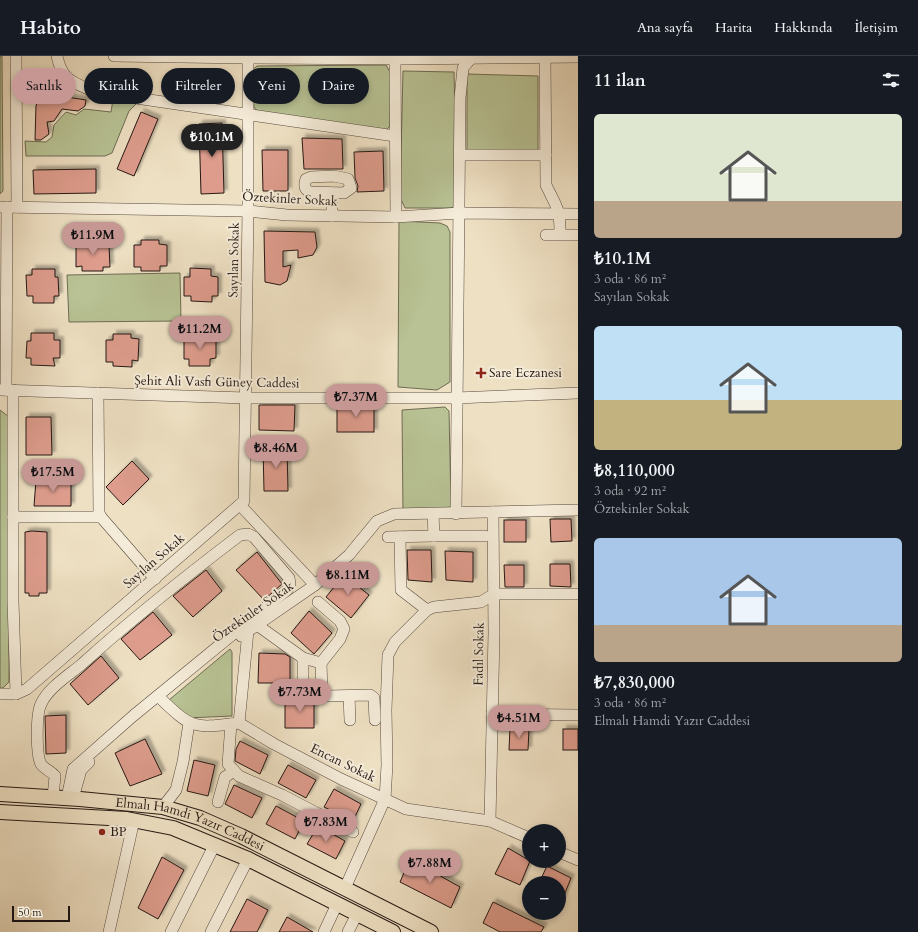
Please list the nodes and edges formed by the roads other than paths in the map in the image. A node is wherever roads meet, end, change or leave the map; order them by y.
1 (16, 56) edge
2 (57, 56) edge
3 (114, 56) edge
4 (472, 56) edge
5 (545, 57) junction
6 (578, 57) edge
7 (248, 58) junction
8 (382, 58) edge
9 (395, 59) junction
10 (248, 114) junction
11 (395, 136) junction
12 (460, 155) junction
13 (546, 155) junction
14 (332, 193) dead end
15 (8, 207) edge
16 (248, 211) junction
17 (460, 213) junction
18 (560, 214) junction
19 (578, 214) edge
20 (332, 216) junction
21 (396, 217) junction
22 (560, 234) junction
23 (546, 235) dead end
24 (578, 235) edge
25 (6, 390) edge
26 (98, 393) junction
27 (578, 393) edge
28 (246, 398) junction
29 (456, 398) junction
30 (240, 505) junction
31 (578, 510) edge
32 (493, 512) junction
33 (434, 514) junction
34 (456, 514) junction
35 (13, 517) junction
36 (101, 517) junction
37 (434, 536) junction
38 (485, 536) dead end
39 (388, 537) dead end
40 (400, 537) junction
41 (155, 579) junction
42 (315, 585) junction
43 (494, 594) junction
44 (578, 594) edge
45 (318, 602) dead end
46 (427, 610) junction
47 (257, 625) junction
48 (248, 631) junction
49 (303, 658) junction
50 (321, 663) junction
51 (303, 692) dead end
52 (0, 694) edge
53 (16, 694) junction
54 (349, 696) junction
55 (161, 699) junction
56 (492, 714) junction
57 (578, 715) edge
58 (350, 720) dead end
59 (374, 720) dead end
60 (188, 723) junction
61 (235, 724) junction
62 (234, 770) junction
63 (0, 794) edge
64 (64, 798) junction
65 (385, 799) junction
66 (218, 802) dead end
67 (163, 807) junction
68 (0, 812) edge
69 (134, 820) junction
70 (490, 821) junction
71 (353, 832) dead end
72 (522, 835) edge
73 (215, 844) junction
74 (566, 855) edge
75 (248, 859) junction
76 (578, 860) edge
77 (345, 888) junction
78 (337, 904) junction
79 (357, 914) junction
80 (109, 932) edge
81 (171, 932) edge
82 (211, 932) edge
83 (324, 932) edge
84 (348, 932) edge
85 (393, 932) edge
86 (431, 932) edge

1 - 15 street
2 - 10 street
3 - 7 street
4 - 5 street
4 - 9 street
4 - 12 street
5 - 6 street
5 - 13 street
7 - 8 street
7 - 10 street, Sayılan Sokak
8 - 9 street
9 - 11 street
10 - 11 street
10 - 16 street, Sayılan Sokak
11 - 21 street
12 - 13 street
12 - 17 street
13 - 18 street
14 - 20 street
15 - 16 street, Öztekinler Sokak
15 - 25 street
16 - 20 street, Öztekinler Sokak
16 - 28 street, Sayılan Sokak
17 - 18 street, Öztekinler Sokak
17 - 21 street, Öztekinler Sokak
17 - 29 street
18 - 19 street, Öztekinler Sokak
18 - 22 street
20 - 21 street, Öztekinler Sokak
22 - 23 street
22 - 24 street
25 - 26 street, Şehit Ali Vasfi Güney Caddesi
25 - 35 street
26 - 28 street, Şehit Ali Vasfi Güney Caddesi
26 - 36 street
27 - 29 street, Şehit Ali Vasfi Güney Caddesi
28 - 29 street, Şehit Ali Vasfi Güney Caddesi
28 - 30 street, Sayılan Sokak
29 - 34 street
30 - 41 street, Sayılan Sokak
30 - 42 street
31 - 32 street, Öztekinler Sokak
32 - 34 street, Öztekinler Sokak
32 - 43 street, Fadıl Sokak
33 - 34 street, Öztekinler Sokak
33 - 37 street
33 - 42 street, Öztekinler Sokak
35 - 36 street
35 - 53 street
36 - 41 street
37 - 38 street
37 - 40 street
39 - 40 street
40 - 46 street
41 - 53 street, Sayılan Sokak
42 - 47 street, Öztekinler Sokak
43 - 44 street
43 - 46 street
43 - 56 street, Fadıl Sokak
45 - 50 street
46 - 65 street
47 - 48 street, Öztekinler Sokak
47 - 49 street
48 - 55 street, Öztekinler Sokak
48 - 61 street
49 - 50 street
49 - 51 street
50 - 54 street
52 - 53 street
54 - 58 street
54 - 59 street
55 - 60 street
55 - 64 street, Öztekinler Sokak
56 - 57 street
56 - 70 street, Fadıl Sokak
60 - 61 street
60 - 67 street
61 - 62 street
61 - 65 street, Encan Sokak
62 - 66 street
62 - 71 street
63 - 64 main road, Elmalı Hamdi Yazır Caddesi
64 - 64 street
64 - 67 main road, Elmalı Hamdi Yazır Caddesi
65 - 70 street, Encan Sokak
65 - 77 street
67 - 77 main road, Elmalı Hamdi Yazır Caddesi
68 - 69 main road, Elmalı Hamdi Yazır Caddesi
69 - 73 main road, Elmalı Hamdi Yazır Caddesi
69 - 80 street
70 - 72 street, Encan Sokak
73 - 75 main road, Elmalı Hamdi Yazır Caddesi
73 - 81 street
74 - 76 street
75 - 78 main road, Elmalı Hamdi Yazır Caddesi
75 - 82 street
77 - 86 main road, Elmalı Hamdi Yazır Caddesi
78 - 79 main road, Elmalı Hamdi Yazır Caddesi
78 - 83 street
79 - 84 street
79 - 85 main road, Elmalı Hamdi Yazır Caddesi

